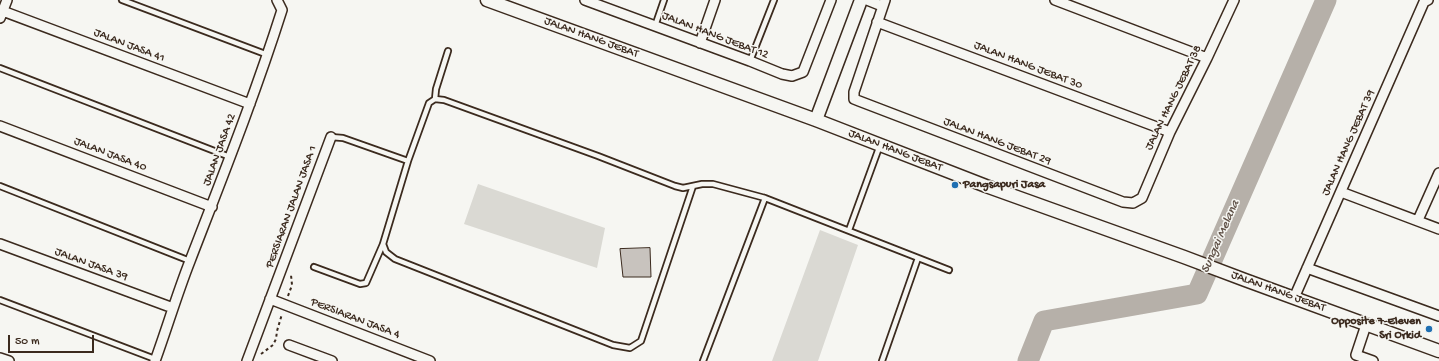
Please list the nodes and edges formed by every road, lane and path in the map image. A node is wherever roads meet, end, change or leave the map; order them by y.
1 (7, 0) edge
2 (122, 0) edge
3 (277, 0) edge
4 (487, 0) edge
5 (585, 0) edge
6 (664, 0) edge
7 (715, 0) edge
8 (774, 0) edge
9 (830, 0) edge
10 (861, 0) edge
11 (867, 0) edge
12 (1055, 0) edge
13 (1234, 0) edge
14 (1428, 0) edge
15 (884, 3) edge
16 (606, 4) edge
17 (1, 13) edge
18 (877, 22) junction
19 (655, 26) junction
20 (700, 43) junction
21 (448, 51) dead end
22 (268, 55) junction
23 (1208, 58) junction
24 (750, 61) junction
25 (0, 68) edge
26 (435, 99) junction
27 (250, 104) junction
28 (816, 120) junction
29 (0, 126) edge
30 (1170, 132) junction
31 (331, 137) joint
32 (880, 145) junction
33 (230, 157) junction
34 (408, 161) junction
35 (1439, 173) edge
36 (0, 186) edge
37 (693, 186) junction
38 (1341, 192) junction
39 (765, 198) junction
40 (1133, 203) joint
41 (212, 207) junction
42 (1418, 220) junction
43 (1439, 229) edge
44 (849, 230) junction
45 (0, 244) edge
46 (383, 244) junction
47 (918, 258) junction
48 (190, 261) junction
49 (314, 267) dead end
50 (1307, 268) junction
51 (949, 270) dead end
52 (291, 274) dead end
53 (1294, 298) junction
54 (270, 299) junction
55 (0, 300) edge
56 (285, 304) junction
57 (173, 308) junction
58 (1439, 316) edge
59 (1366, 325) junction
60 (289, 345) dead end
61 (1439, 351) edge
62 (259, 355) dead end
63 (0, 358) edge
64 (1355, 358) edge
65 (155, 360) edge
66 (9, 361) edge
67 (247, 361) edge
68 (332, 361) edge
69 (430, 361) edge
70 (703, 361) edge
71 (882, 361) edge
72 (1373, 361) edge

1 - 17 street
2 - 22 lane
3 - 22 street, JALAN JASA 42
4 - 28 street, JALAN HANG JEBAT
5 - 16 street, JALAN HANG JEBAT 12
6 - 19 lane
7 - 20 street
8 - 24 lane
9 - 24 street, JALAN HANG JEBAT 12
10 - 28 street
11 - 15 street
12 - 23 street
13 - 23 street, JALAN HANG JEBAT 38
14 - 38 street, JALAN HANG JEBAT 39
15 - 18 street
16 - 19 street, JALAN HANG JEBAT 12
17 - 27 street, JALAN JASA 41
18 - 30 street, JALAN HANG JEBAT 30
18 - 40 street, JALAN HANG JEBAT 29
19 - 20 street, JALAN HANG JEBAT 12
20 - 24 street, JALAN HANG JEBAT 12
21 - 26 lane
22 - 27 street, JALAN JASA 42
23 - 30 street, JALAN HANG JEBAT 38
25 - 33 lane
26 - 34 lane
26 - 37 lane
27 - 33 street, JALAN JASA 42
28 - 32 street, JALAN HANG JEBAT
29 - 41 street, JALAN JASA 40
30 - 40 street, JALAN HANG JEBAT 38
31 - 34 lane, PERSIARAN JALAN JASA 1
31 - 54 street, PERSIARAN JALAN JASA 1
32 - 44 lane
32 - 53 street, JALAN HANG JEBAT
33 - 41 street, JALAN JASA 42
34 - 46 lane
35 - 42 street
36 - 48 lane
37 - 39 lane
37 - 46 lane
38 - 42 street
38 - 50 street, JALAN HANG JEBAT 39
39 - 44 lane
39 - 70 lane
41 - 48 street, JALAN JASA 42
42 - 43 street
44 - 47 lane
45 - 57 street, JALAN JASA 39
46 - 49 lane
47 - 51 lane
47 - 71 lane
48 - 57 street, JALAN JASA 42
50 - 53 street, JALAN HANG JEBAT 39
50 - 58 street
52 - 56 path
53 - 59 street, JALAN HANG JEBAT
54 - 56 street, PERSIARAN JASA 4
54 - 67 street, PERSIARAN JALAN JASA 1
55 - 65 lane
56 - 62 path
56 - 69 street, PERSIARAN JASA 4
57 - 65 street, JALAN JASA 42
59 - 61 street, JALAN HANG JEBAT
59 - 64 street
60 - 68 street
63 - 66 street
64 - 72 street

